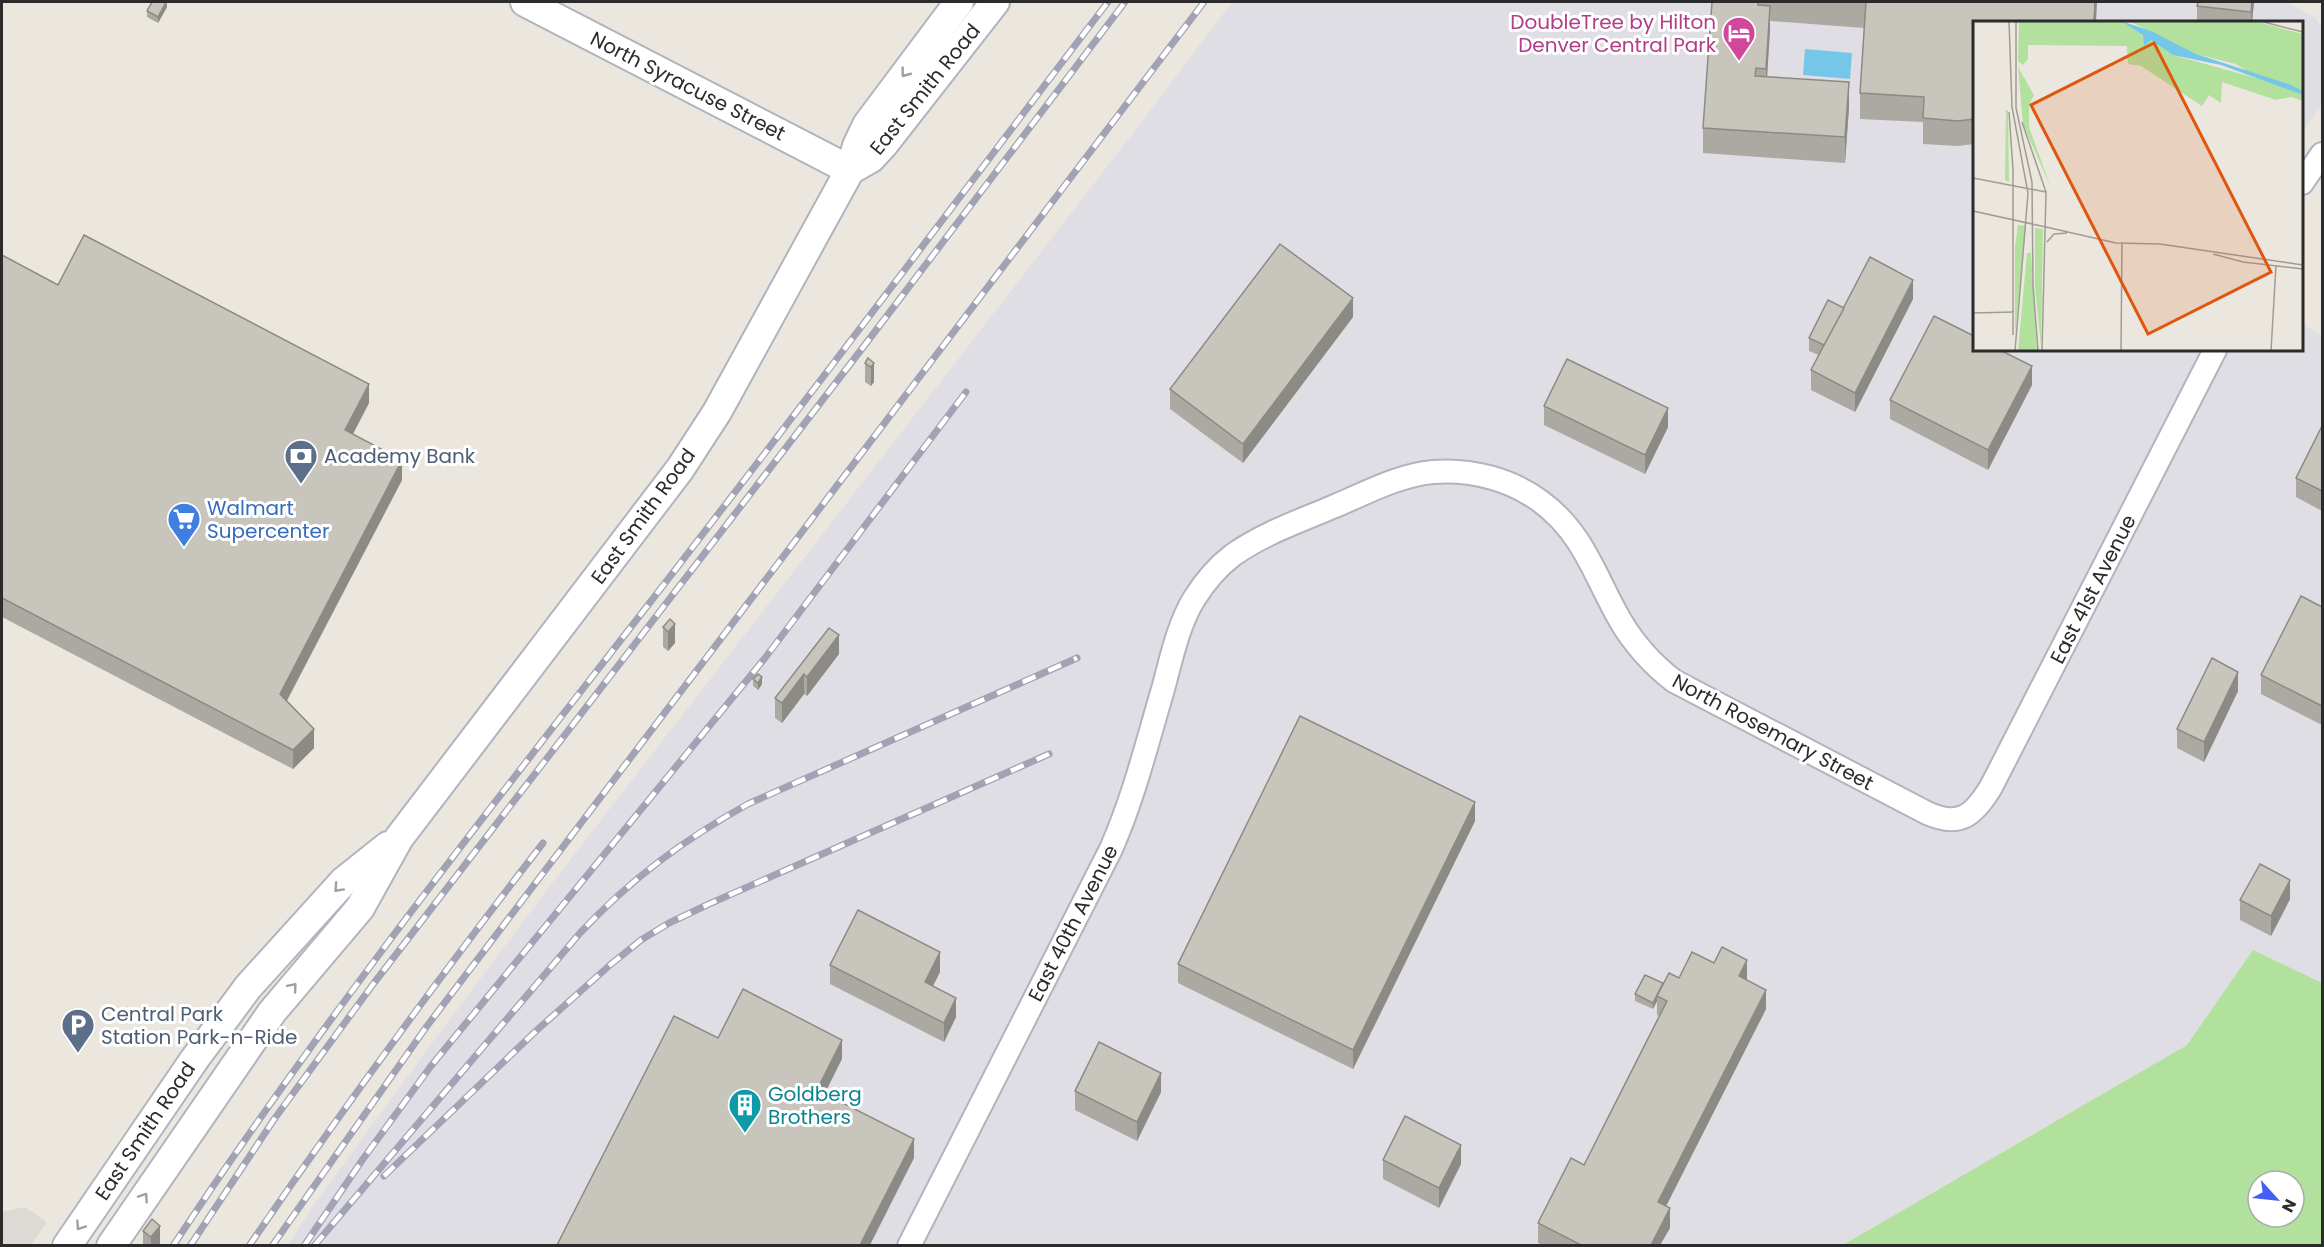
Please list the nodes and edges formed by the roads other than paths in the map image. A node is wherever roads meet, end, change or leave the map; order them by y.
1 (525, 2) edge
2 (959, 2) edge
3 (995, 2) edge
4 (2322, 154) edge
5 (850, 170) junction
6 (2303, 180) edge
7 (2215, 351) edge
8 (1202, 586) joint
9 (1960, 819) joint
10 (399, 838) junction
11 (67, 1245) edge
12 (111, 1245) edge
13 (909, 1245) edge

1 - 5 street, North Syracuse Street
2 -> 5 street, East Smith Road
3 - 5 street, East Smith Road
4 - 6 street
5 - 10 street, East Smith Road
7 - 9 street, East 41st Avenue
8 - 9 street, North Rosemary Street
8 - 13 street, East 40th Avenue
10 -> 11 street, East Smith Road
12 -> 10 street, East Smith Road

